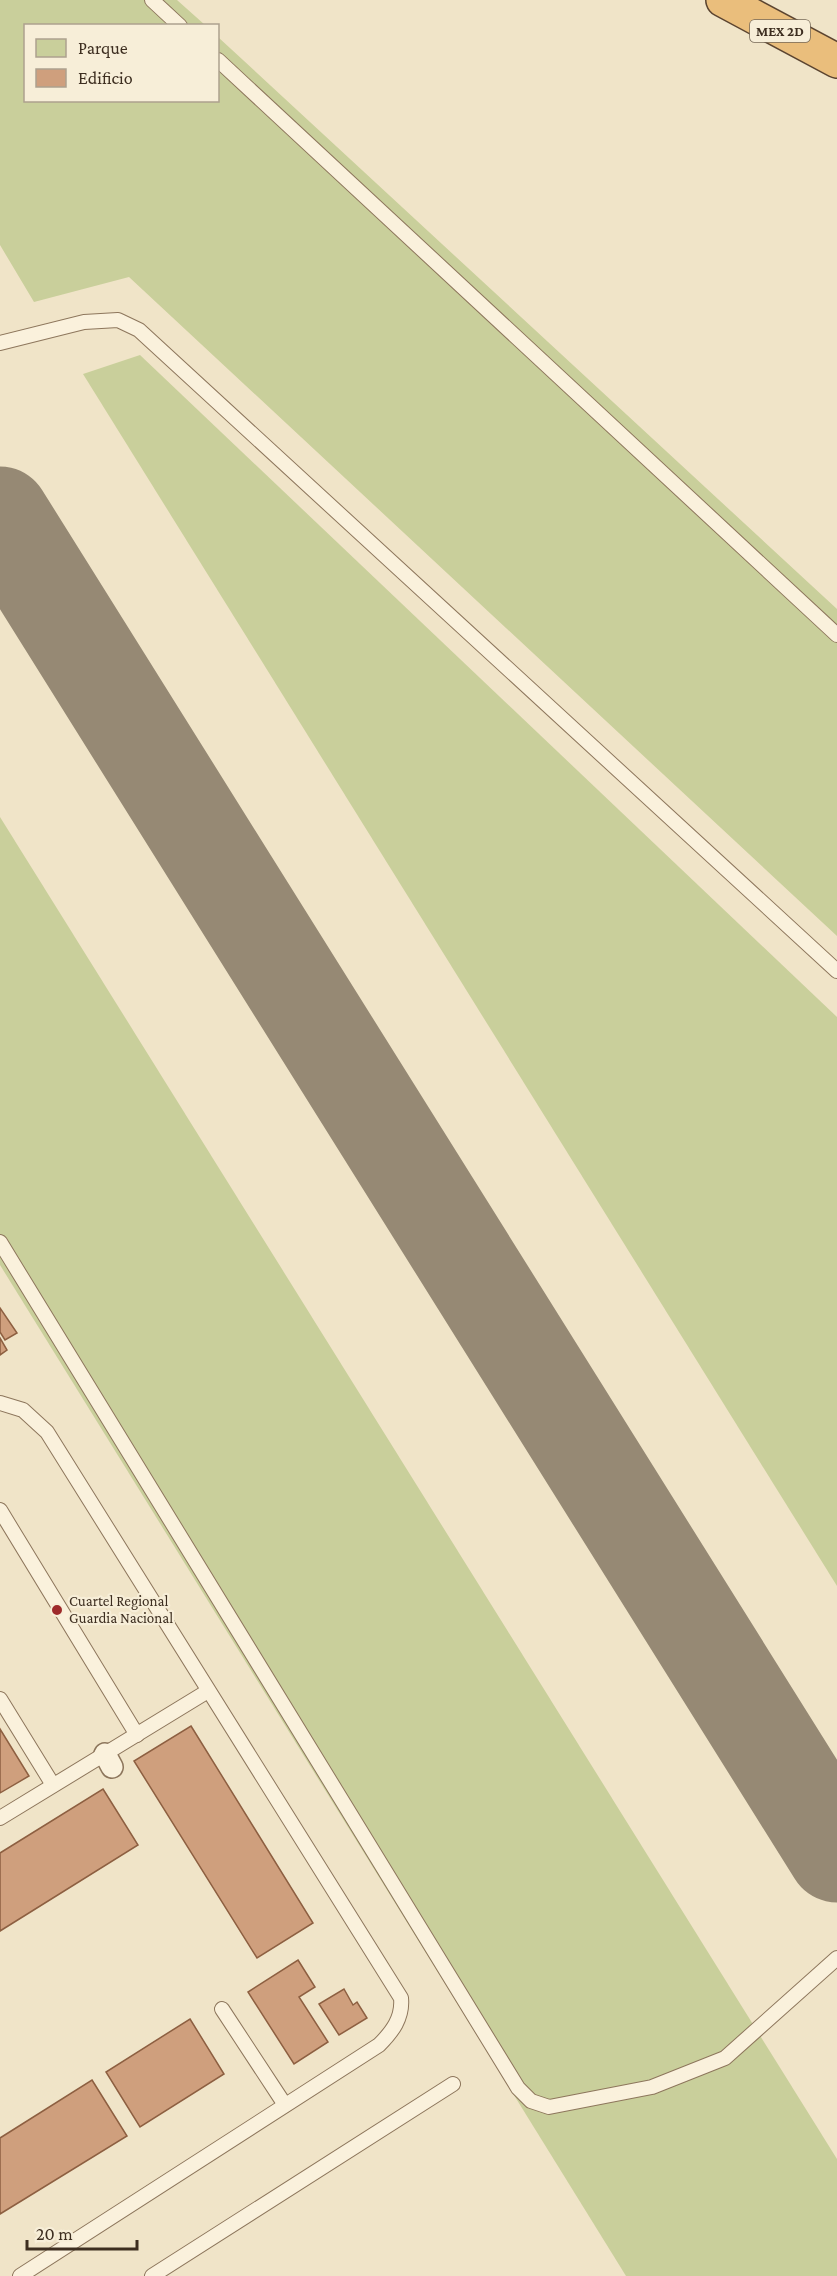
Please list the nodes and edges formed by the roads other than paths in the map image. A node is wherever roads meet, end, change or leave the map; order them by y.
1 (152, 0) edge
2 (723, 0) edge
3 (178, 24) edge
4 (219, 61) edge
5 (837, 61) edge
6 (0, 343) edge
7 (837, 635) edge
8 (837, 971) edge
9 (0, 1242) edge
10 (0, 1403) edge
11 (0, 1510) edge
12 (208, 1691) junction
13 (0, 1699) edge
14 (137, 1735) junction
15 (53, 1785) junction
16 (0, 1818) edge
17 (837, 1958) edge
18 (222, 2009) dead end
19 (453, 2084) dead end
20 (285, 2105) junction
21 (37, 2271) edge
22 (20, 2276) edge
23 (152, 2276) edge

1 - 3 lane
2 - 5 highway, MEX 2D
4 - 7 lane
6 - 8 lane
9 - 17 lane
10 - 12 lane
11 - 14 lane
12 - 14 lane
12 - 20 lane
13 - 15 lane
14 - 15 lane
15 - 16 lane
18 - 20 lane
19 - 23 lane
20 - 21 lane
21 - 22 lane

